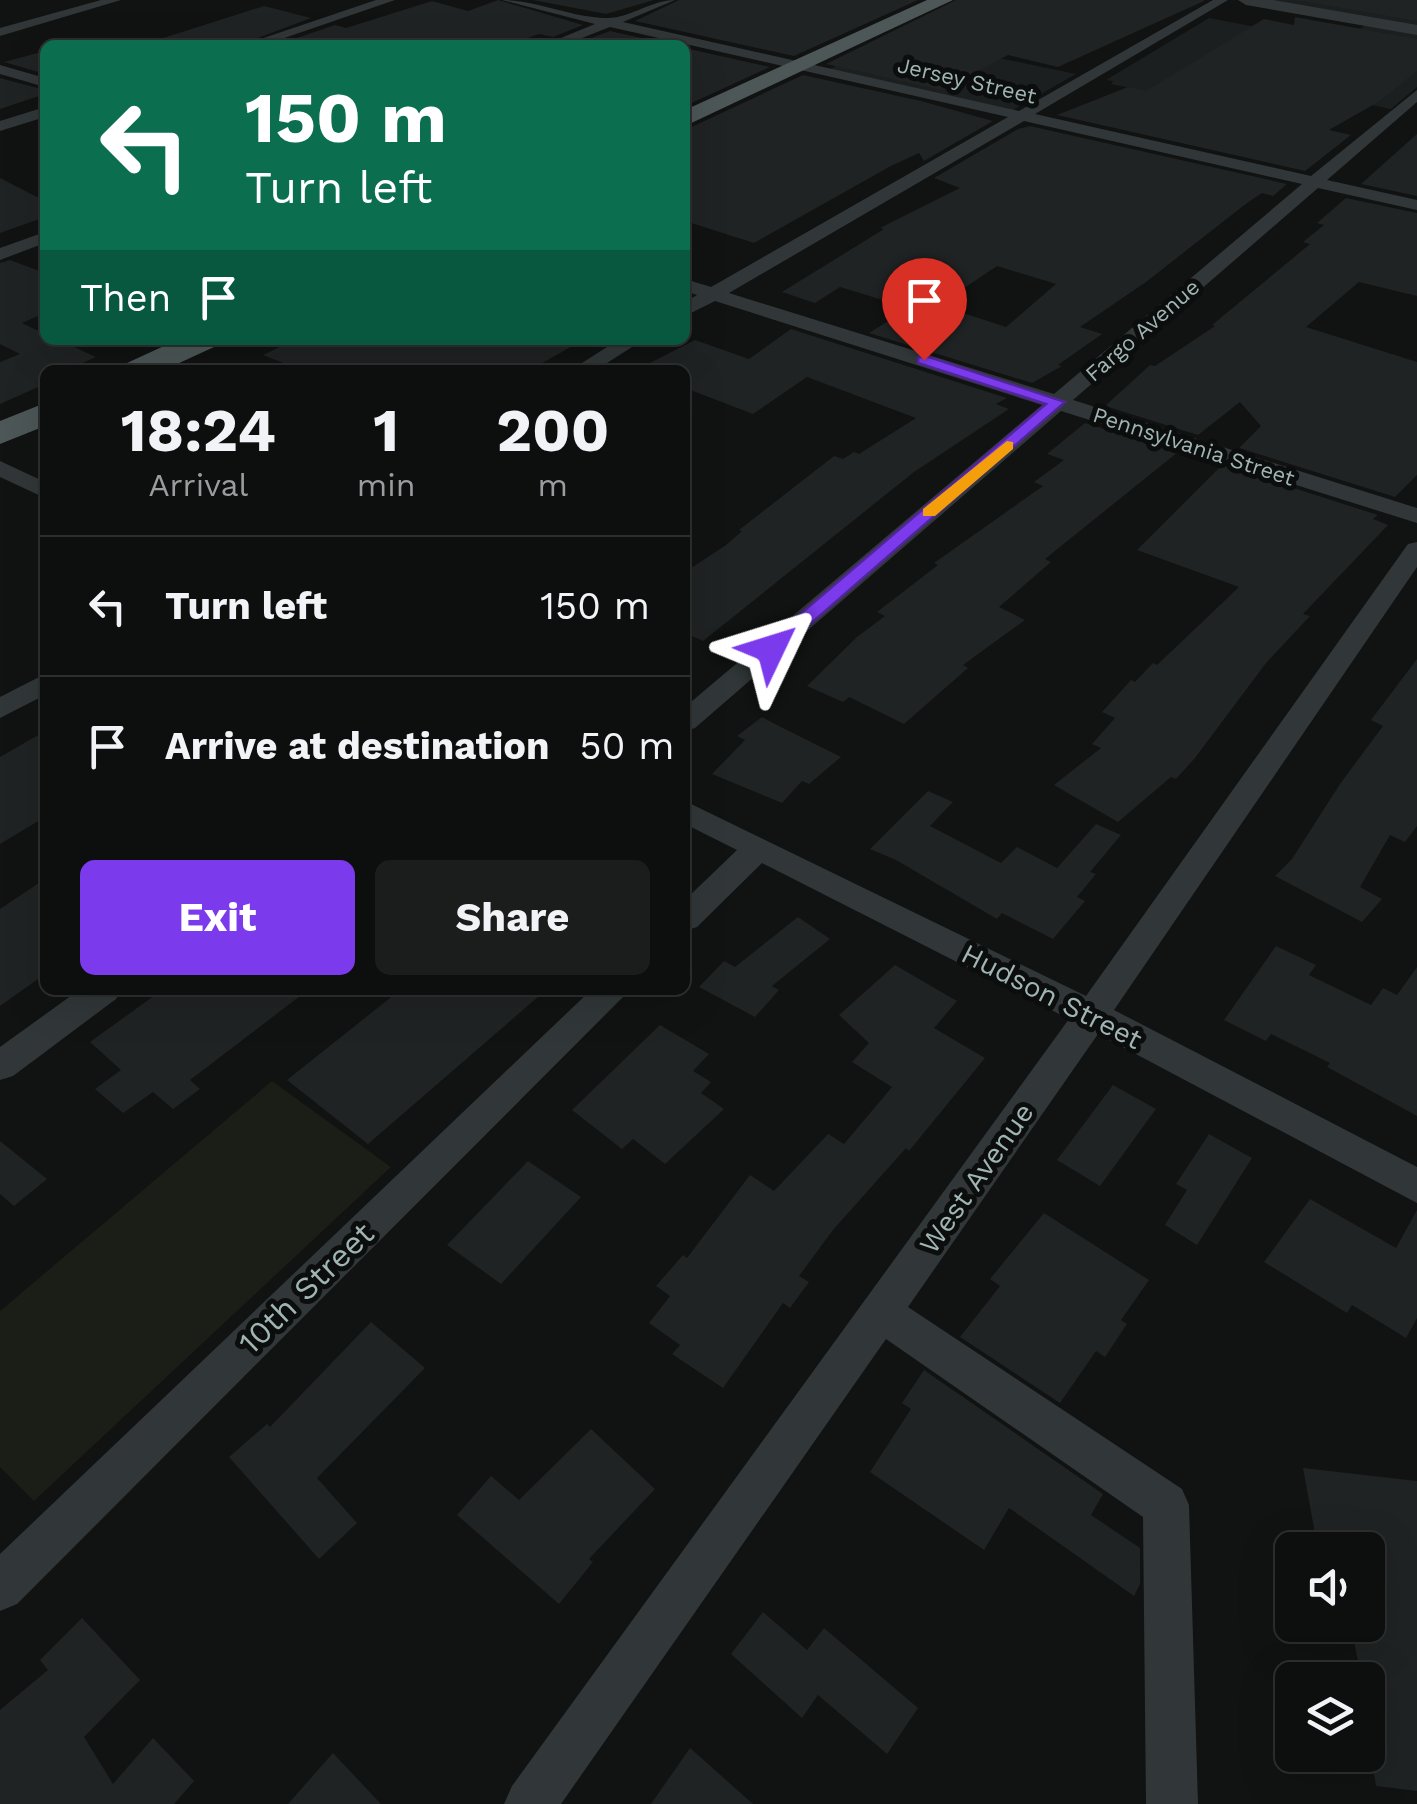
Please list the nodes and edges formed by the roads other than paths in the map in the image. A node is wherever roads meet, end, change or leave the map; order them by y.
1 (46, 0) edge
2 (115, 0) edge
3 (389, 0) edge
4 (508, 0) edge
5 (669, 0) edge
6 (944, 0) edge
7 (1222, 0) edge
8 (1246, 0) edge
9 (81, 10) junction
10 (609, 23) junction
11 (1417, 30) edge
12 (0, 32) edge
13 (265, 40) edge
14 (564, 40) edge
15 (685, 40) edge
16 (690, 41) edge
17 (800, 66) junction
18 (0, 69) edge
19 (40, 81) edge
20 (1417, 94) edge
21 (40, 114) edge
22 (1019, 115) junction
23 (690, 118) edge
24 (0, 126) edge
25 (1314, 181) junction
26 (1417, 204) edge
27 (40, 239) edge
28 (0, 254) edge
29 (690, 287) edge
30 (712, 294) junction
31 (690, 307) edge
32 (192, 345) edge
33 (624, 345) edge
34 (149, 365) edge
35 (590, 365) edge
36 (1057, 402) junction
37 (40, 415) edge
38 (0, 434) edge
39 (0, 468) edge
40 (40, 488) edge
41 (1417, 516) edge
42 (1417, 549) edge
43 (40, 685) edge
44 (0, 709) edge
45 (690, 718) edge
46 (690, 814) edge
47 (758, 848) junction
48 (690, 915) edge
49 (97, 995) edge
50 (607, 995) edge
51 (1092, 1015) junction
52 (0, 1066) edge
53 (1417, 1186) edge
54 (881, 1312) junction
55 (0, 1586) edge
56 (530, 1804) edge
57 (1172, 1804) edge

1 - 9 street
2 - 9 street
3 - 13 street
4 - 10 street, Jersey Street
5 - 10 street
6 - 17 main road
7 - 22 street
8 - 11 street
9 - 12 street
10 - 14 street
10 - 15 street, Jersey Street
16 - 17 street, Jersey Street
17 - 22 street, Jersey Street
17 - 23 main road
18 - 19 street
20 - 25 street, Fargo Avenue
21 - 24 street
22 - 25 street, Jersey Street
22 - 30 street
25 - 26 street, Jersey Street
25 - 36 street, Fargo Avenue
27 - 28 street
29 - 30 street, Pennsylvania Street
30 - 31 street
30 - 36 street, Pennsylvania Street
32 - 34 main road
33 - 35 street
36 - 41 street, Pennsylvania Street
36 - 45 street, Fargo Avenue
37 - 38 main road
39 - 40 street
42 - 51 street, West Avenue
43 - 44 street
46 - 47 street, Hudson Street
47 - 48 street
47 - 51 street, Hudson Street
49 - 52 street
50 - 55 street, 10th Street
51 - 53 street, Hudson Street
51 - 54 street, West Avenue
54 - 56 street, West Avenue
54 - 57 street

